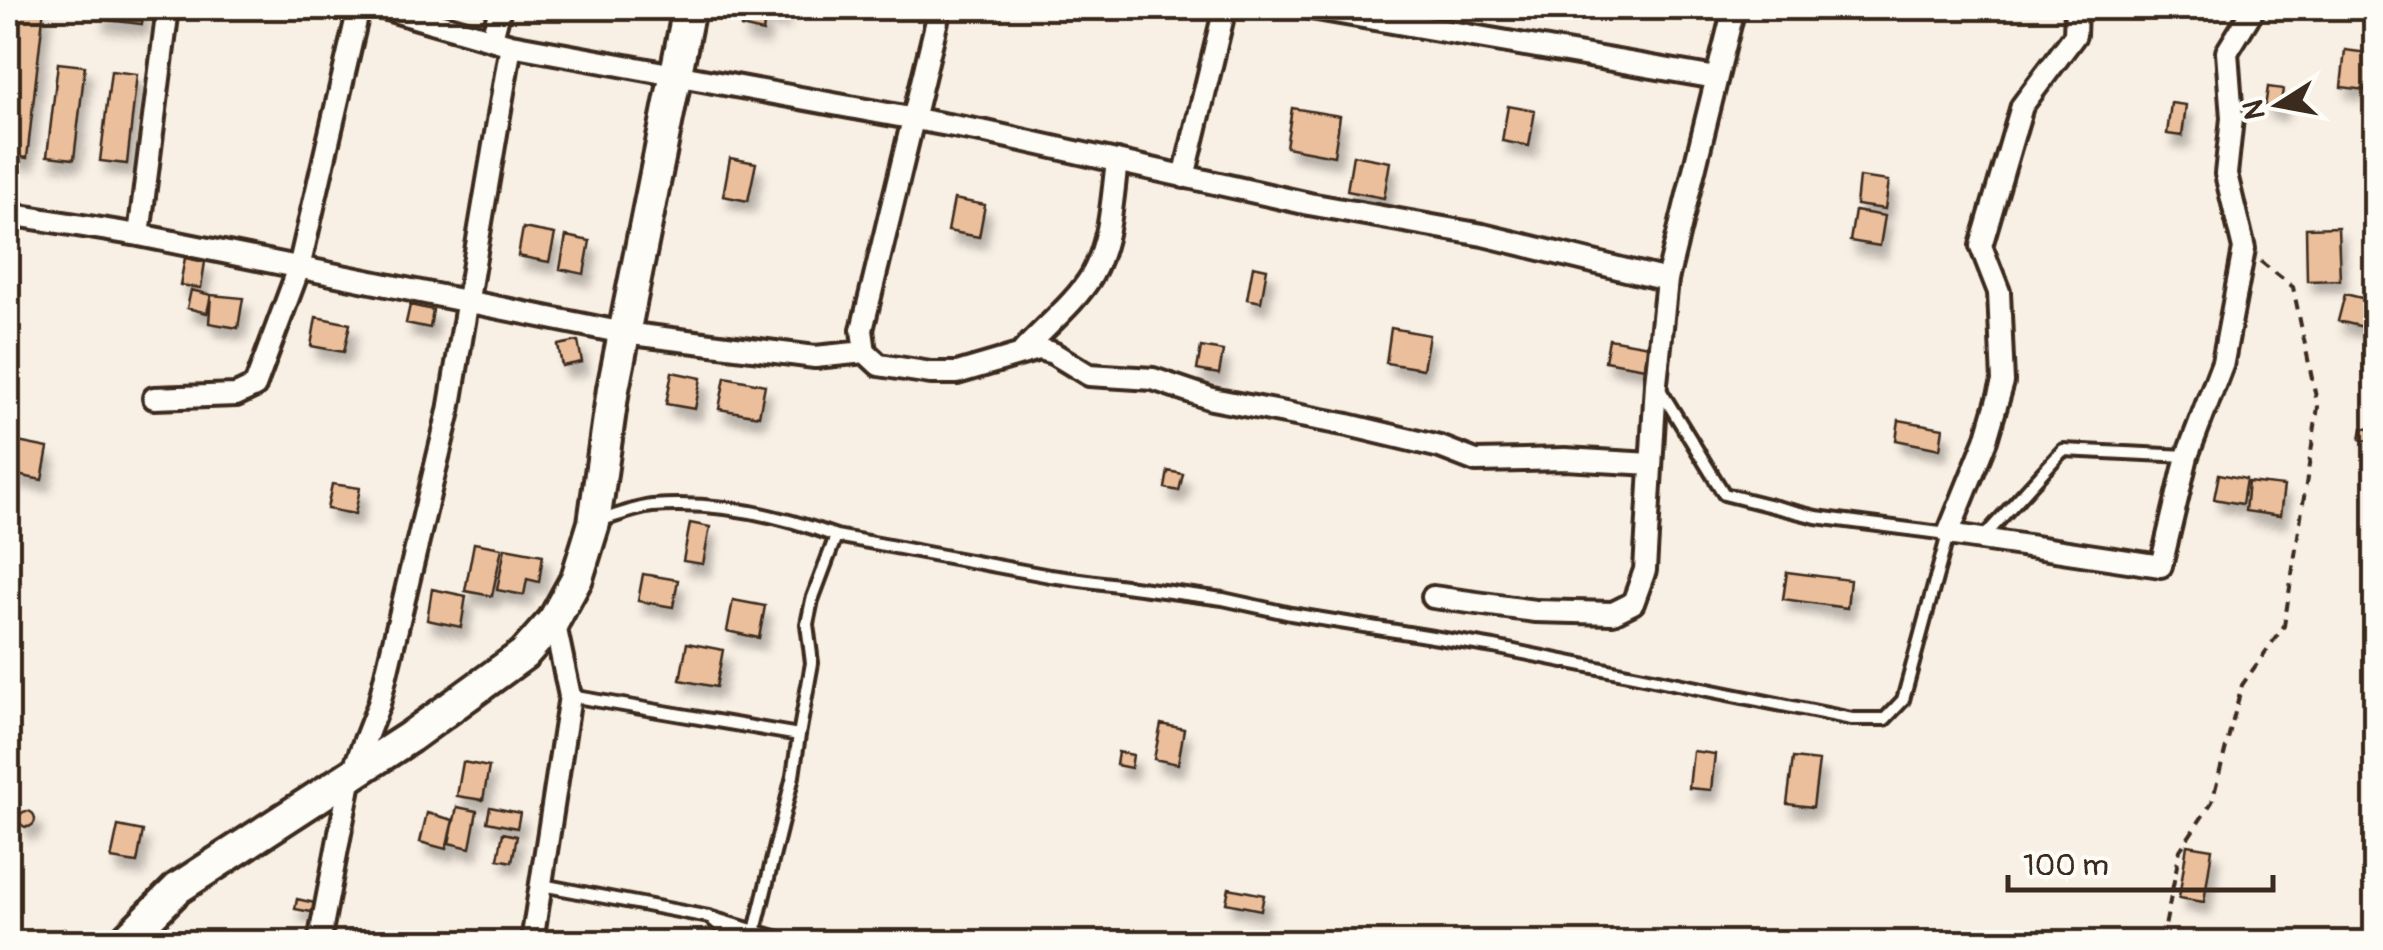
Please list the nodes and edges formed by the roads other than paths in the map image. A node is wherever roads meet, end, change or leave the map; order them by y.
1 (168, 8) edge
2 (359, 8) edge
3 (382, 8) edge
4 (500, 8) edge
5 (690, 8) edge
6 (940, 8) edge
7 (1225, 8) edge
8 (1311, 8) edge
9 (1734, 8) edge
10 (2076, 8) edge
11 (2254, 8) edge
12 (501, 42) junction
13 (676, 74) junction
14 (1716, 78) junction
15 (913, 120) junction
16 (1117, 161) junction
17 (1184, 177) junction
18 (8, 214) edge
19 (139, 236) junction
20 (299, 268) junction
21 (1666, 280) junction
22 (466, 303) junction
23 (624, 332) junction
24 (1024, 351) junction
25 (865, 352) junction
26 (1656, 383) junction
27 (154, 398) dead end
28 (2187, 456) junction
29 (1651, 464) junction
30 (594, 523) junction
31 (1948, 534) junction
32 (836, 536) junction
33 (1980, 540) junction
34 (1434, 597) dead end
35 (554, 620) junction
36 (570, 696) junction
37 (799, 735) junction
38 (351, 776) junction
39 (542, 885) junction
40 (709, 916) junction
41 (755, 931) junction
42 (124, 942) edge
43 (319, 942) edge
44 (532, 942) edge
45 (739, 942) edge
46 (792, 942) edge

1 - 19 street
2 - 20 street
3 - 12 street
4 - 12 street
5 - 13 street
6 - 15 street
7 - 17 street
8 - 14 street
9 - 14 street
10 - 31 street
11 - 28 street
12 - 13 street
12 - 22 street
13 - 15 street
13 - 23 street
14 - 21 street
15 - 16 street
15 - 25 street
16 - 17 street
16 - 24 street
17 - 21 street
18 - 19 street
19 - 20 street
20 - 22 street
20 - 27 street
21 - 26 street
22 - 23 street
22 - 38 street
23 - 25 street
23 - 30 street
24 - 25 street
24 - 29 street
26 - 29 street
26 - 31 lane
28 - 33 lane
28 - 33 street
29 - 34 street
30 - 32 lane
30 - 35 street
31 - 32 lane
31 - 33 street
32 - 37 lane
35 - 36 street
35 - 38 street
36 - 37 lane
36 - 39 street
37 - 41 lane
38 - 42 street
38 - 43 street
39 - 40 lane
39 - 44 street
40 - 41 lane
40 - 45 lane
41 - 46 lane

